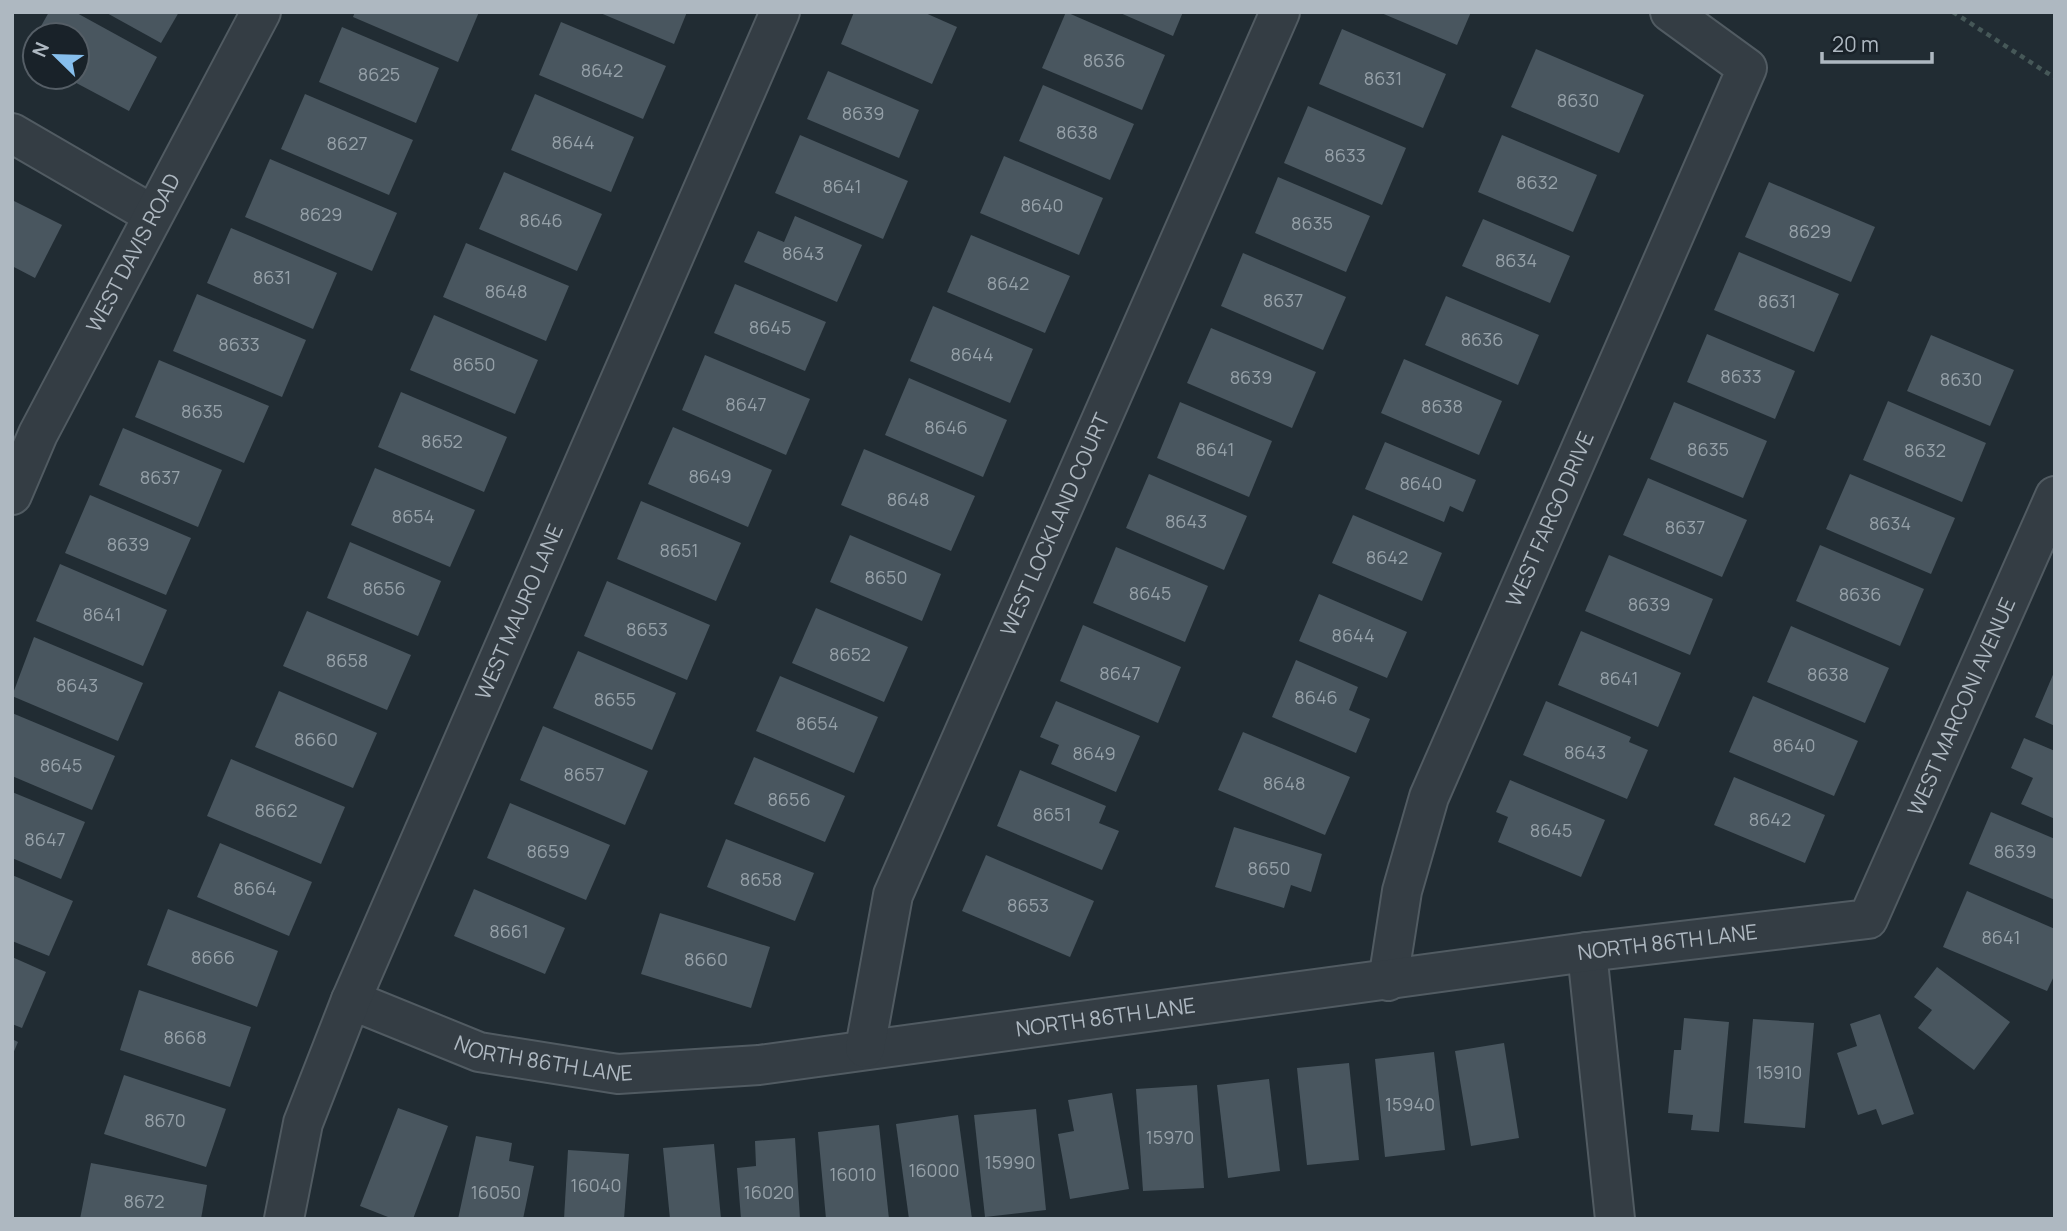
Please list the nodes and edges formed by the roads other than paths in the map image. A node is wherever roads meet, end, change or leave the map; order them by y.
1 (261, 12) edge
2 (780, 12) edge
3 (1280, 12) edge
4 (1670, 12) edge
5 (12, 133) edge
6 (153, 215) junction
7 (12, 495) edge
8 (2055, 496) edge
9 (1868, 919) joint
10 (1587, 952) junction
11 (1388, 981) junction
12 (351, 1000) junction
13 (865, 1048) junction
14 (284, 1219) edge
15 (1615, 1219) edge

1 - 6 street, WEST DAVIS ROAD
2 - 12 street, WEST MAURO LANE
3 - 13 street, WEST LOCKLAND COURT
4 - 11 street, WEST FARGO DRIVE
5 - 6 street
6 - 7 street, WEST DAVIS ROAD
8 - 9 street, WEST MARCONI AVENUE
9 - 10 street, NORTH 86TH LANE
10 - 11 street, NORTH 86TH LANE
10 - 15 street
11 - 13 street, NORTH 86TH LANE
12 - 13 street, NORTH 86TH LANE
12 - 14 street, WEST MAURO LANE

